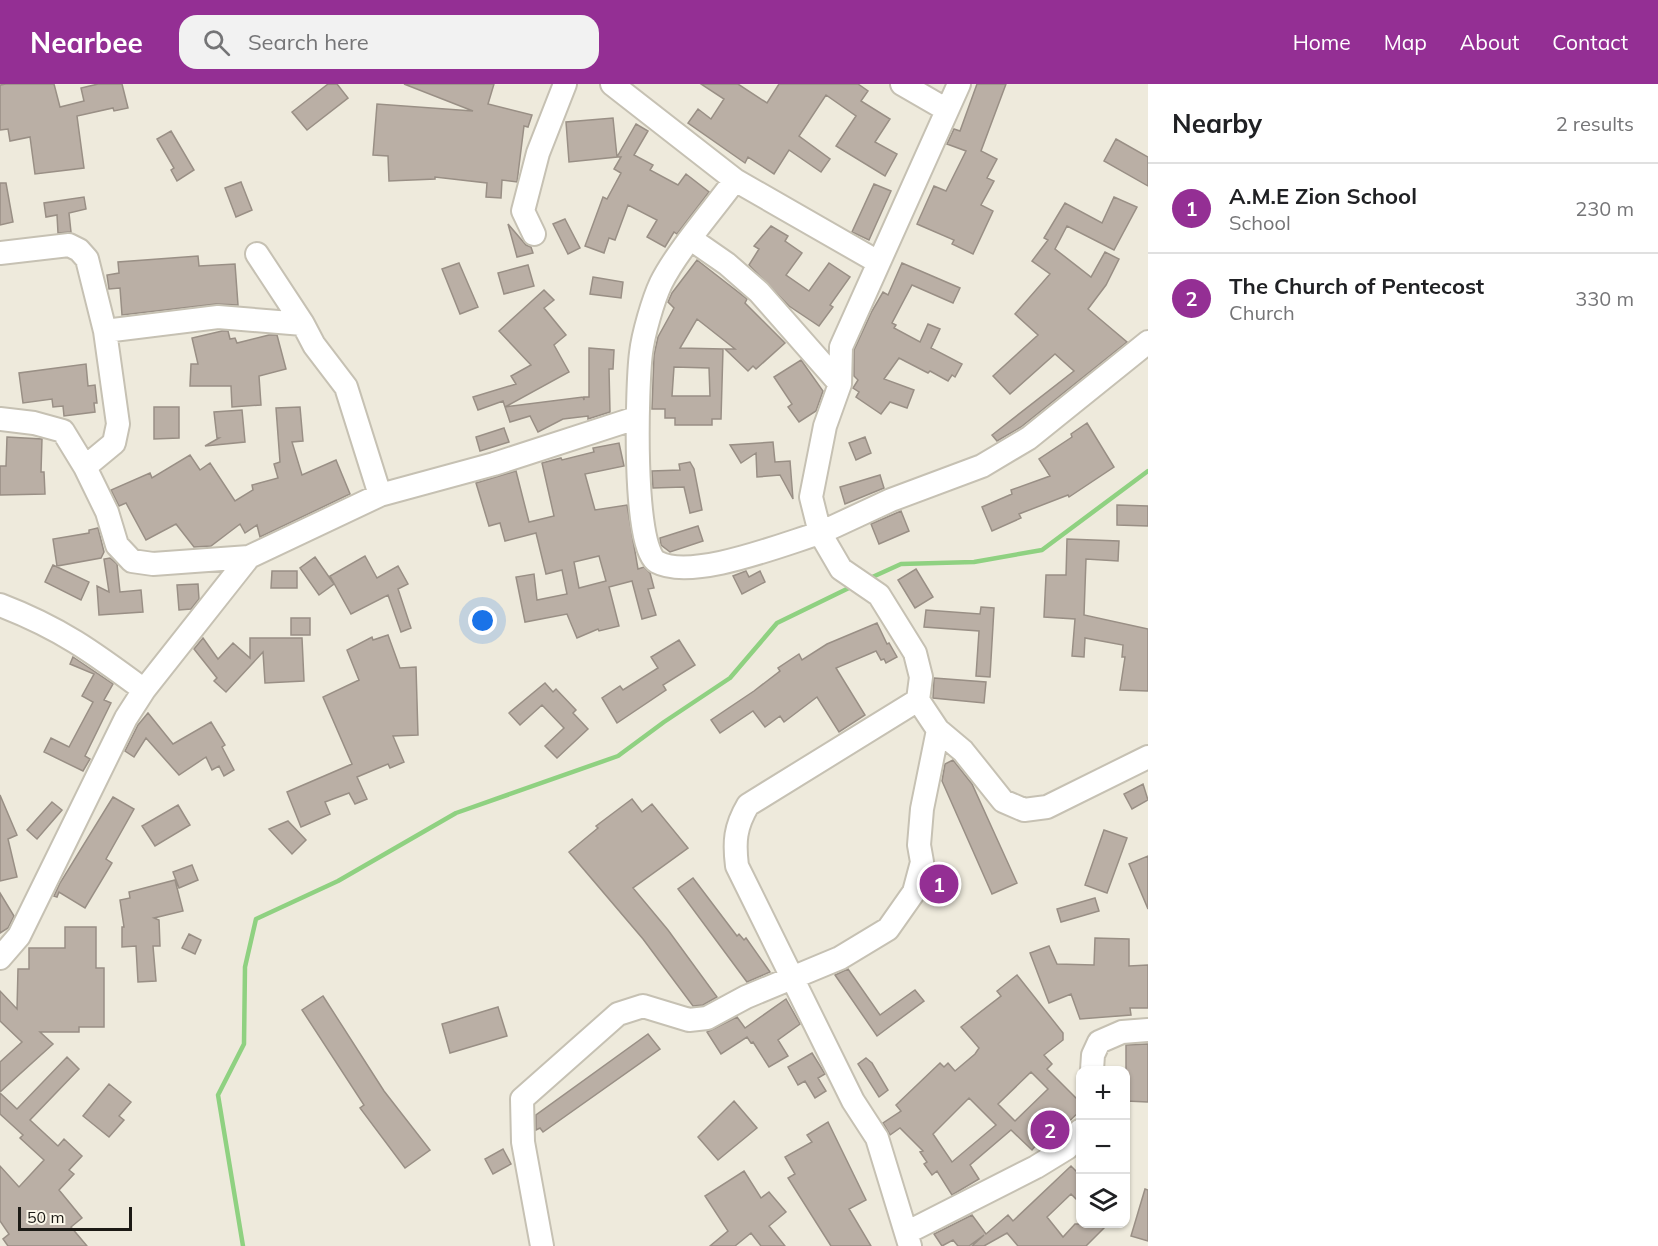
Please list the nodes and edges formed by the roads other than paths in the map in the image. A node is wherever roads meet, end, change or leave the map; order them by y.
1 (565, 84) edge
2 (612, 84) edge
3 (902, 84) edge
4 (959, 84) edge
5 (947, 111) junction
6 (735, 180) junction
7 (534, 234) dead end
8 (691, 239) junction
9 (0, 252) edge
10 (257, 254) dead end
11 (878, 262) junction
12 (303, 324) junction
13 (105, 331) junction
14 (1148, 342) edge
15 (840, 384) junction
16 (636, 417) junction
17 (0, 419) edge
18 (85, 467) junction
19 (380, 495) junction
20 (820, 533) junction
21 (249, 556) junction
22 (0, 605) edge
23 (144, 690) junction
24 (918, 700) junction
25 (938, 730) junction
26 (1148, 756) edge
27 (0, 957) edge
28 (792, 978) junction
29 (1148, 1029) edge
30 (1092, 1066) edge
31 (1076, 1136) edge
32 (908, 1240) edge
33 (542, 1246) edge

1 - 7 street
2 - 6 street
3 - 5 street
4 - 5 street
5 - 11 street
6 - 8 street
6 - 11 street
8 - 15 street
8 - 16 street
9 - 13 street
10 - 12 street
11 - 15 street
12 - 13 street
12 - 19 street
13 - 18 street
14 - 20 street
15 - 20 street
16 - 19 street
16 - 20 street
17 - 18 street
18 - 21 street
19 - 21 street
20 - 24 street
21 - 23 street
22 - 23 street
23 - 27 street
24 - 25 street
24 - 28 street
25 - 26 street
25 - 28 street
28 - 32 street
28 - 33 street
29 - 30 street
31 - 32 street

